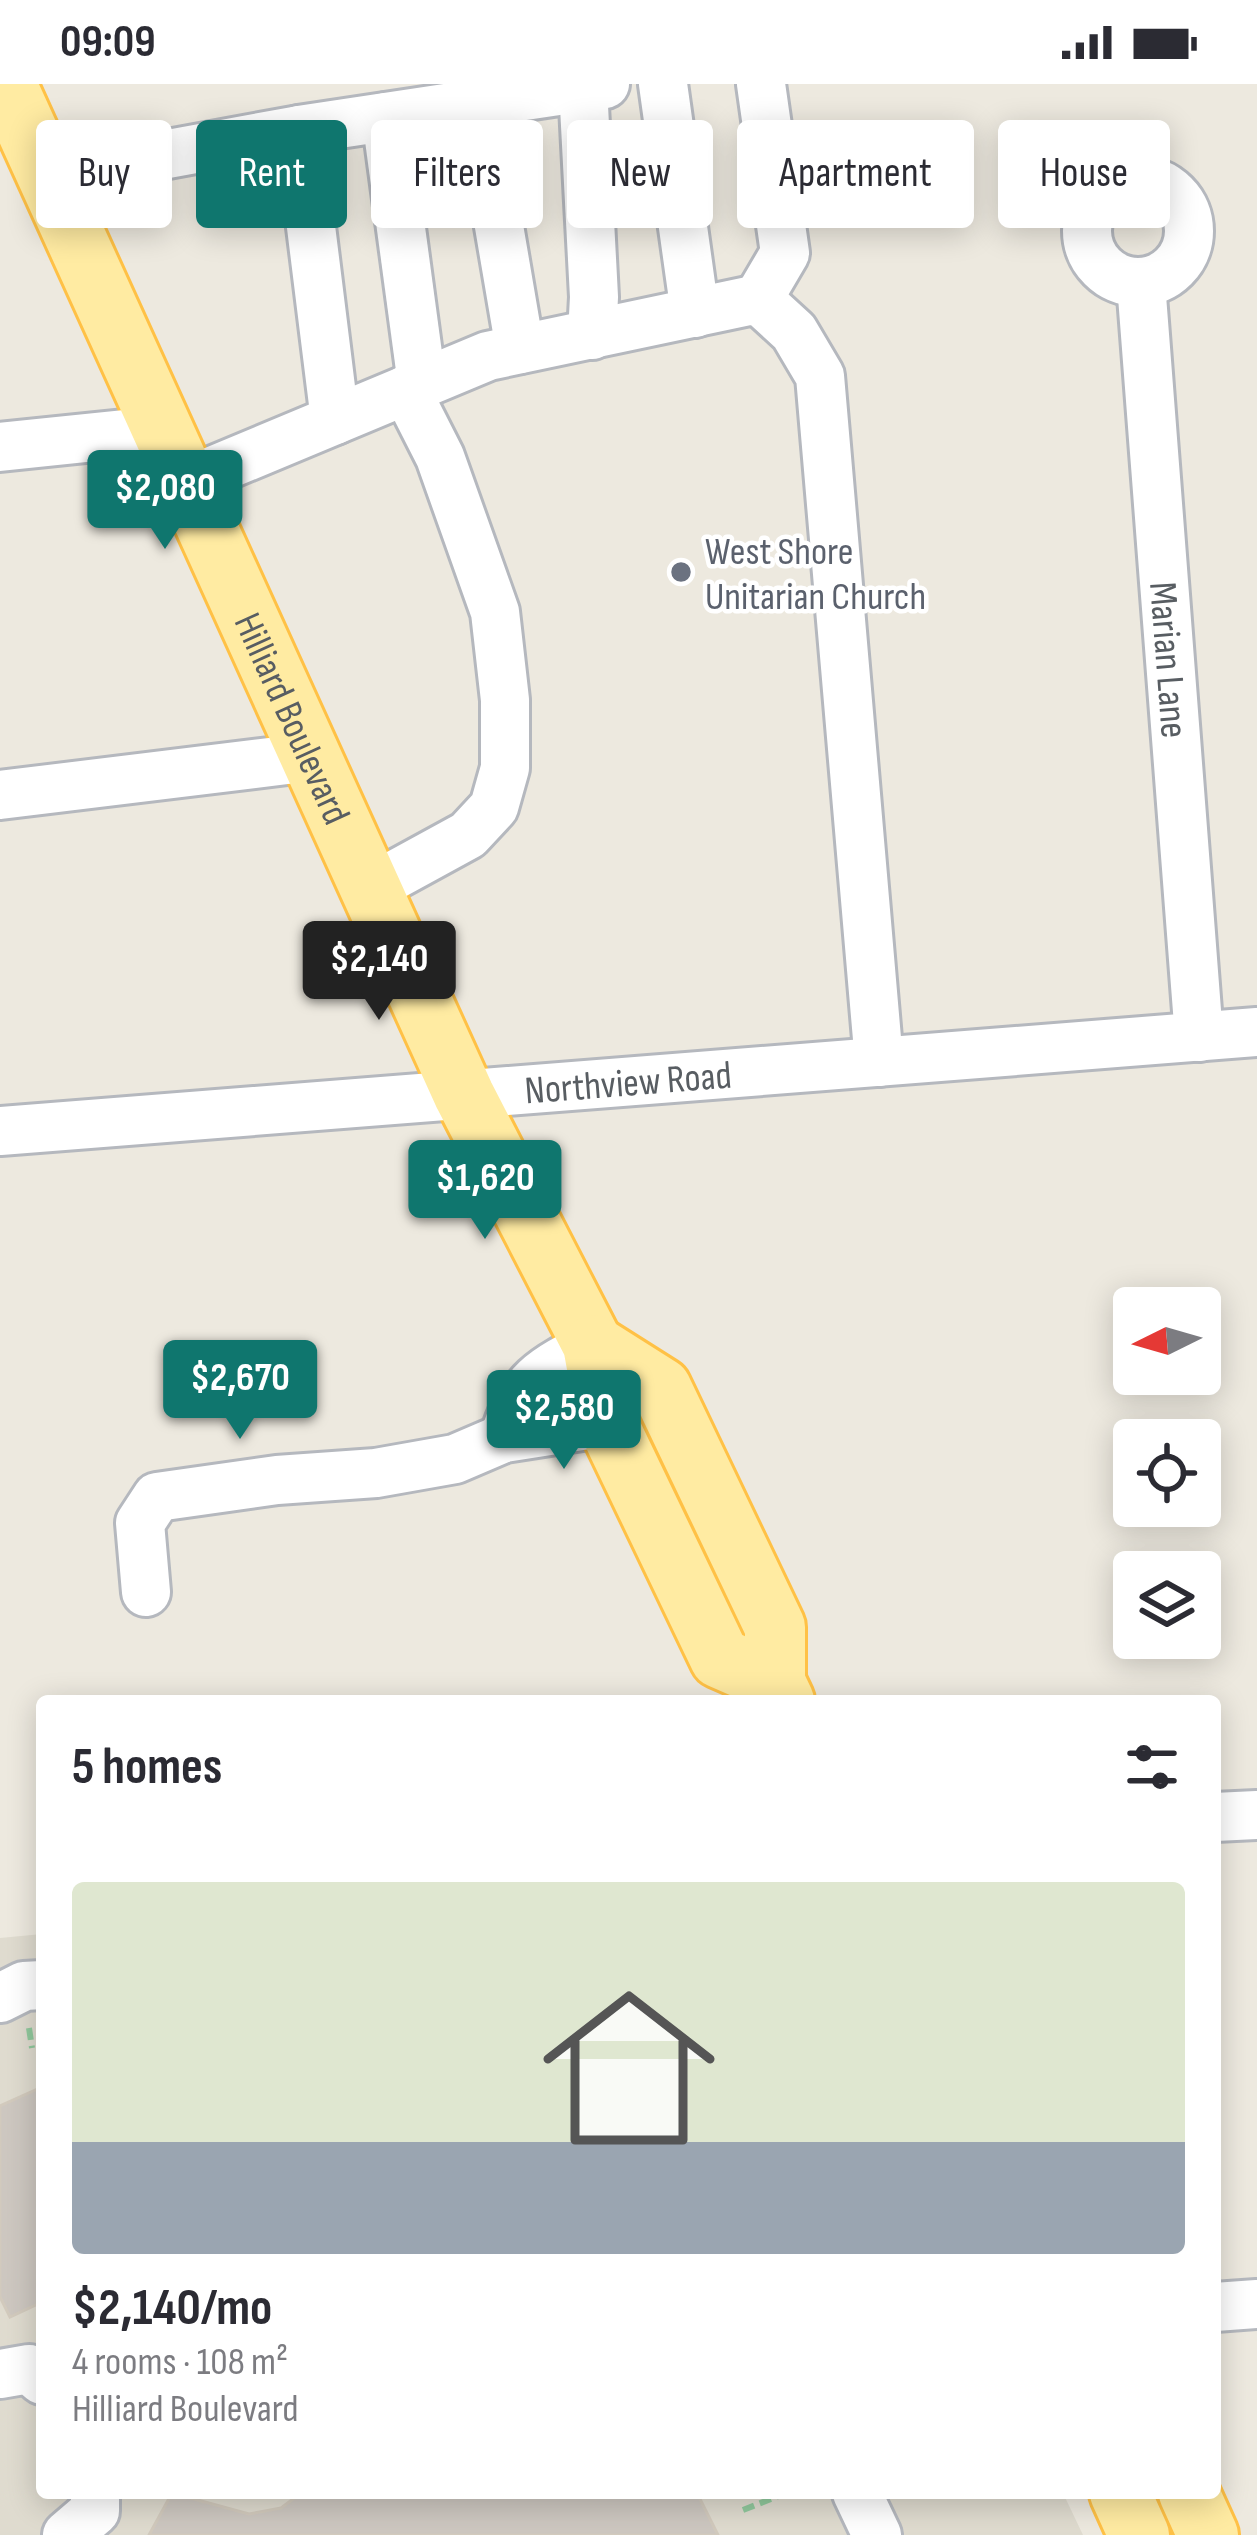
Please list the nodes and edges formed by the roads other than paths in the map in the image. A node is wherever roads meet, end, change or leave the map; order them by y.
1 (6, 84) edge
2 (662, 84) edge
3 (760, 84) edge
4 (594, 86) edge
5 (478, 103) junction
6 (386, 117) junction
7 (347, 123) edge
8 (36, 150) edge
9 (71, 228) edge
10 (311, 228) edge
11 (1142, 283) dead end
12 (758, 299) junction
13 (695, 313) junction
14 (592, 334) junction
15 (520, 350) junction
16 (414, 387) junction
17 (335, 420) junction
18 (0, 447) edge
19 (174, 456) junction
20 (311, 757) junction
21 (0, 796) edge
22 (371, 889) junction
23 (1257, 1032) edge
24 (1199, 1036) junction
25 (879, 1062) junction
26 (464, 1095) junction
27 (0, 1130) edge
28 (593, 1345) junction
29 (607, 1422) junction
30 (504, 1438) junction
31 (146, 1592) dead end
32 (780, 1691) edge
33 (1257, 1814) edge
34 (1221, 1817) edge
35 (36, 1985) edge
36 (0, 1998) edge
37 (1257, 2304) edge
38 (1221, 2307) edge
39 (0, 2374) edge
40 (36, 2375) edge
41 (95, 2499) edge
42 (860, 2499) edge
43 (1123, 2499) edge
44 (1192, 2499) edge
45 (67, 2535) edge
46 (877, 2535) edge
47 (1139, 2535) edge
48 (1208, 2535) edge

1 - 8 main road, Hilliard Boulevard
2 - 13 street
3 - 12 street
4 - 5 street
4 - 14 street
5 - 6 street
5 - 15 street
6 - 7 street
6 - 16 street
9 - 19 main road, Hilliard Boulevard
10 - 17 street
11 - 24 street, Marian Lane
12 - 13 street
12 - 25 street
13 - 14 street
14 - 15 street
15 - 16 street
16 - 17 street
16 - 22 street
17 - 19 street
18 - 19 street
19 - 20 main road, Hilliard Boulevard
20 - 21 street
20 - 22 main road, Hilliard Boulevard
22 - 26 main road, Hilliard Boulevard
23 - 24 street, Northview Road
24 - 25 street, Northview Road
25 - 26 street, Northview Road
26 - 27 street, Northview Road
26 - 28 main road, Hilliard Boulevard
28 - 29 main road, Hilliard Boulevard
28 - 30 street
28 - 32 main road, Hilliard Boulevard
29 - 30 street
29 - 32 main road, Hilliard Boulevard
30 - 31 street
33 - 34 street
35 - 36 street
37 - 38 street
39 - 40 street
41 - 45 street
42 - 46 street
43 - 47 main road
44 - 48 main road

